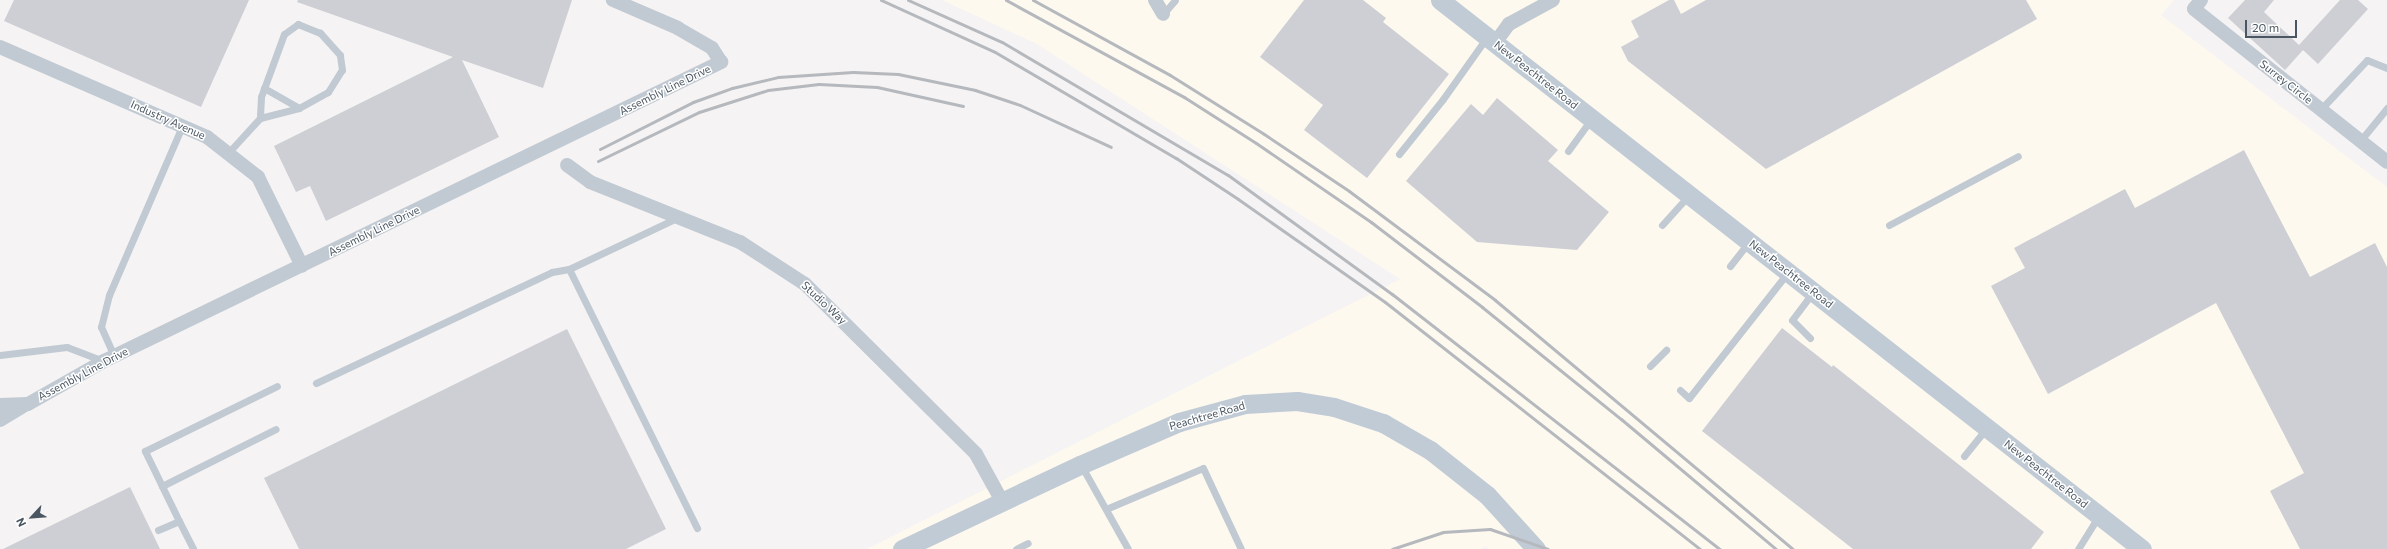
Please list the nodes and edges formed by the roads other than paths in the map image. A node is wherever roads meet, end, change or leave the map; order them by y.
1 (613, 0) edge
2 (1155, 0) edge
3 (1175, 0) edge
4 (1440, 0) edge
5 (1553, 0) edge
6 (2197, 4) edge
7 (1163, 14) joint
8 (1491, 40) junction
9 (0, 47) edge
10 (2387, 68) edge
11 (264, 88) junction
12 (299, 108) junction
13 (2387, 108) edge
14 (2321, 109) junction
15 (260, 118) junction
16 (1592, 118) junction
17 (182, 126) junction
18 (2360, 141) junction
19 (1568, 151) dead end
20 (228, 154) junction
21 (1399, 154) dead end
22 (2018, 156) dead end
23 (2387, 162) edge
24 (567, 165) dead end
25 (1690, 195) junction
26 (679, 217) junction
27 (1662, 225) dead end
28 (1889, 225) dead end
29 (1750, 242) junction
30 (302, 266) junction
31 (1730, 266) dead end
32 (569, 269) junction
33 (1788, 271) junction
34 (1814, 292) junction
35 (1810, 338) dead end
36 (1666, 350) dead end
37 (0, 355) edge
38 (109, 359) junction
39 (1650, 366) dead end
40 (316, 383) dead end
41 (277, 386) dead end
42 (1680, 390) dead end
43 (28, 404) junction
44 (0, 405) edge
45 (0, 420) edge
46 (1988, 428) junction
47 (276, 429) dead end
48 (1964, 456) dead end
49 (1080, 465) junction
50 (162, 486) junction
51 (1003, 503) junction
52 (1106, 509) junction
53 (2099, 516) junction
54 (179, 521) junction
55 (697, 528) dead end
56 (158, 530) dead end
57 (1028, 543) dead end
58 (1530, 546) edge
59 (193, 549) edge
60 (903, 549) edge
61 (1016, 549) edge
62 (1128, 549) edge
63 (1241, 549) edge
64 (2078, 549) edge
65 (2142, 549) edge

1 - 30 street, Assembly Line Drive
2 - 7 street
3 - 7 lane
4 - 8 street, New Peachtree Road
5 - 8 street
6 - 14 street, Surrey Circle
8 - 16 street, New Peachtree Road
8 - 21 lane
9 - 17 street, Industry Avenue
10 - 14 lane
11 - 12 lane
11 - 12 lane
11 - 15 lane
12 - 15 lane
13 - 18 lane
14 - 18 street, Surrey Circle
15 - 20 lane
16 - 19 lane
16 - 25 street, New Peachtree Road
17 - 20 street, Industry Avenue
17 - 38 lane
18 - 23 street, Surrey Circle
20 - 30 street, Industry Avenue
22 - 28 lane
24 - 26 street, Studio Way
25 - 27 lane
25 - 29 street, New Peachtree Road
26 - 32 lane
26 - 51 street, Studio Way
29 - 31 lane
29 - 33 street, New Peachtree Road
30 - 38 street, Assembly Line Drive
32 - 40 lane
32 - 55 lane
33 - 34 street, New Peachtree Road
33 - 42 lane
34 - 35 lane
34 - 46 street, New Peachtree Road
36 - 39 lane
37 - 38 lane
38 - 43 street, Assembly Line Drive
41 - 50 lane
43 - 44 street, Assembly Line Drive
43 - 45 street, Assembly Line Drive
46 - 48 lane
46 - 53 street, New Peachtree Road
47 - 50 lane
49 - 51 street, Peachtree Road
49 - 52 lane
49 - 58 street, Peachtree Road
50 - 54 lane
51 - 60 street, Peachtree Road
52 - 62 lane
52 - 63 lane
53 - 64 lane
53 - 65 street, New Peachtree Road
54 - 56 lane
54 - 59 lane
57 - 61 lane

